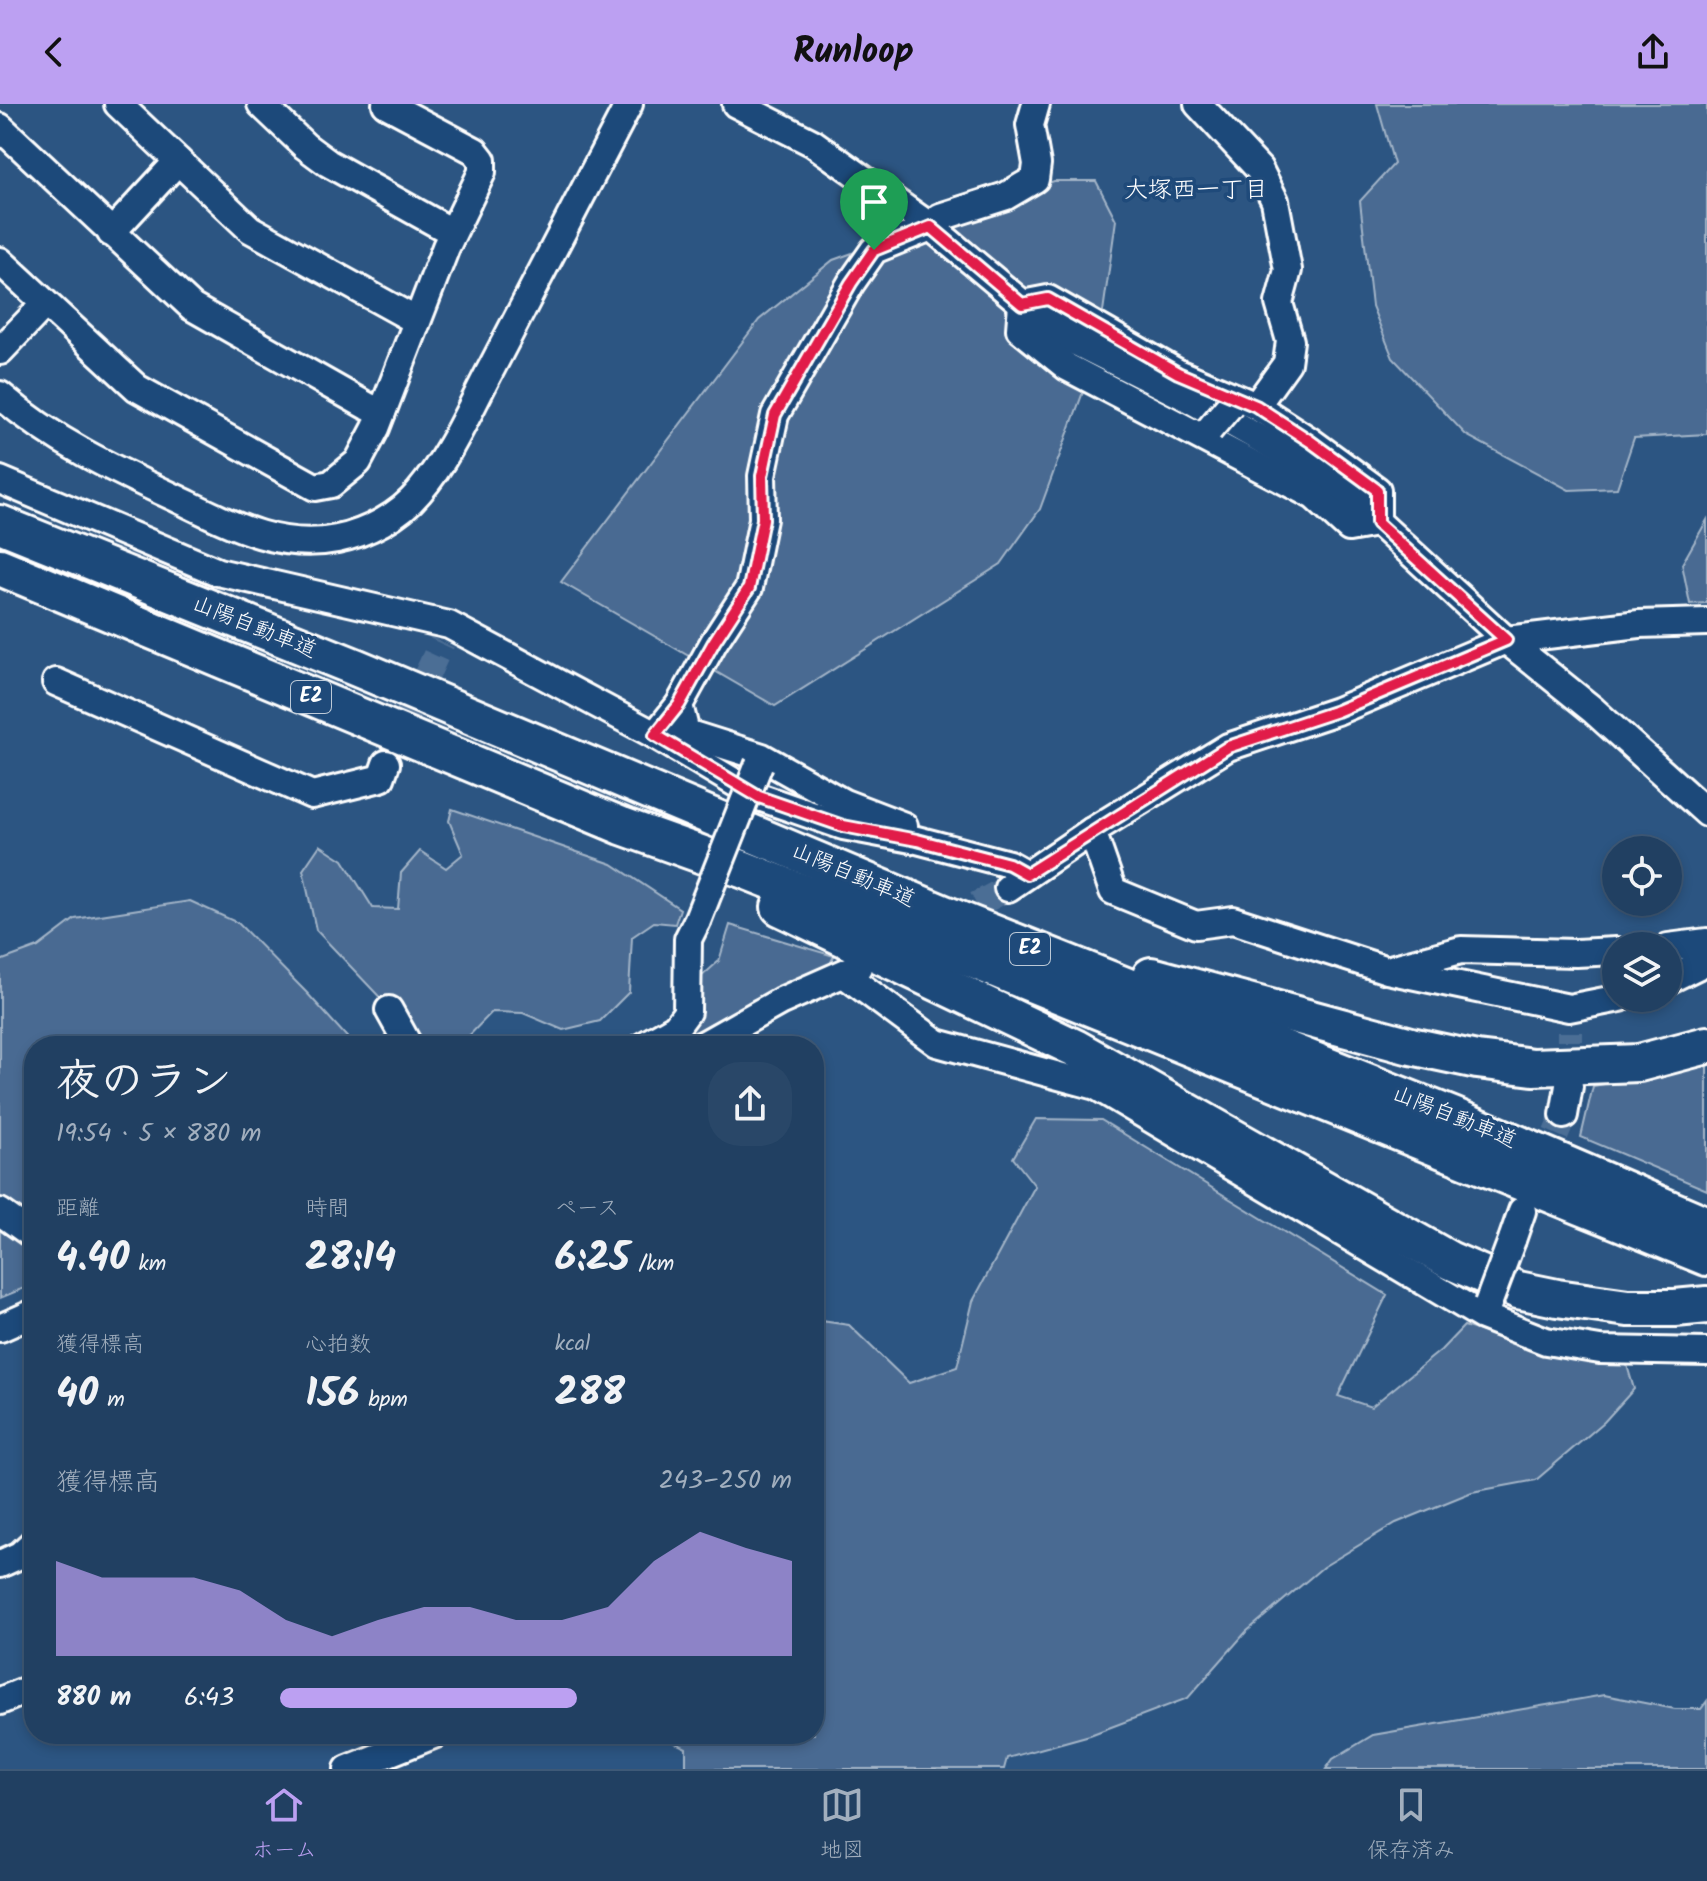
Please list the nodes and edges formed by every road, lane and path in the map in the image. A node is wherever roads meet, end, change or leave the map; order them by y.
1 (118, 104) edge
2 (261, 104) edge
3 (386, 104) edge
4 (629, 104) edge
5 (736, 104) edge
6 (1036, 104) edge
7 (1198, 104) edge
8 (0, 127) edge
9 (178, 161) junction
10 (931, 227) junction
11 (452, 232) junction
12 (111, 233) junction
13 (0, 261) edge
14 (45, 304) junction
15 (1022, 304) junction
16 (417, 321) junction
17 (0, 351) edge
18 (0, 395) edge
19 (1241, 403) junction
20 (382, 412) junction
21 (1207, 434) junction
22 (0, 480) edge
23 (1377, 523) junction
24 (0, 524) edge
25 (0, 567) edge
26 (1707, 622) edge
27 (1506, 640) junction
28 (355, 667) junction
29 (56, 682) dead end
30 (679, 705) junction
31 (655, 735) junction
32 (761, 760) junction
33 (386, 764) tunnel mouth
34 (1707, 813) edge
35 (622, 826) junction
36 (1092, 831) junction
37 (917, 840) junction
38 (1707, 942) edge
39 (1682, 945) edge
40 (1602, 952) edge
41 (1707, 961) edge
42 (1387, 970) junction
43 (1682, 973) edge
44 (1602, 1006) edge
45 (389, 1010) dead end
46 (403, 1036) edge
47 (660, 1036) edge
48 (719, 1036) edge
49 (1707, 1045) edge
50 (1569, 1086) tunnel mouth
51 (1564, 1115) tunnel mouth
52 (1522, 1211) dead end
53 (0, 1212) edge
54 (24, 1229) edge
55 (1704, 1245) edge
56 (1707, 1305) edge
57 (1485, 1310) junction
58 (24, 1317) edge
59 (0, 1328) edge
60 (1707, 1352) edge
61 (24, 1551) edge
62 (0, 1564) edge
63 (24, 1691) edge
64 (0, 1701) edge
65 (411, 1744) edge
66 (348, 1769) edge

1 - 9 street
2 - 11 street
3 - 11 street
4 - 18 street
5 - 10 street
6 - 10 street
7 - 19 street
8 - 12 street
9 - 12 street
9 - 16 street
10 - 15 street
10 - 30 street
11 - 16 street
12 - 20 street
13 - 14 street
14 - 17 street
14 - 20 street
15 - 19 street
15 - 21 street
15 - 23 street
16 - 20 street
19 - 21 street, bridge
19 - 23 street
21 - 23 street
22 - 31 street
23 - 27 street
24 - 28 highway, 山陽自動車道 / E2
25 - 35 highway, 山陽自動車道 / E2
26 - 27 street
27 - 34 street
27 - 36 street
28 - 49 highway
28 - 55 highway, 山陽自動車道 / E2
29 - 33 street
30 - 31 street
30 - 32 street
31 - 37 street
32 - 37 street
32 - 47 street, bridge
35 - 55 highway, 山陽自動車道 / E2
35 - 56 highway
36 - 37 street
36 - 42 street
38 - 39 street
40 - 42 street
41 - 43 street
42 - 44 street
45 - 46 street
48 - 57 street
50 - 51 street
52 - 57 street, bridge
53 - 54 street
57 - 60 street
58 - 59 street
61 - 62 street
63 - 64 street
65 - 66 street

